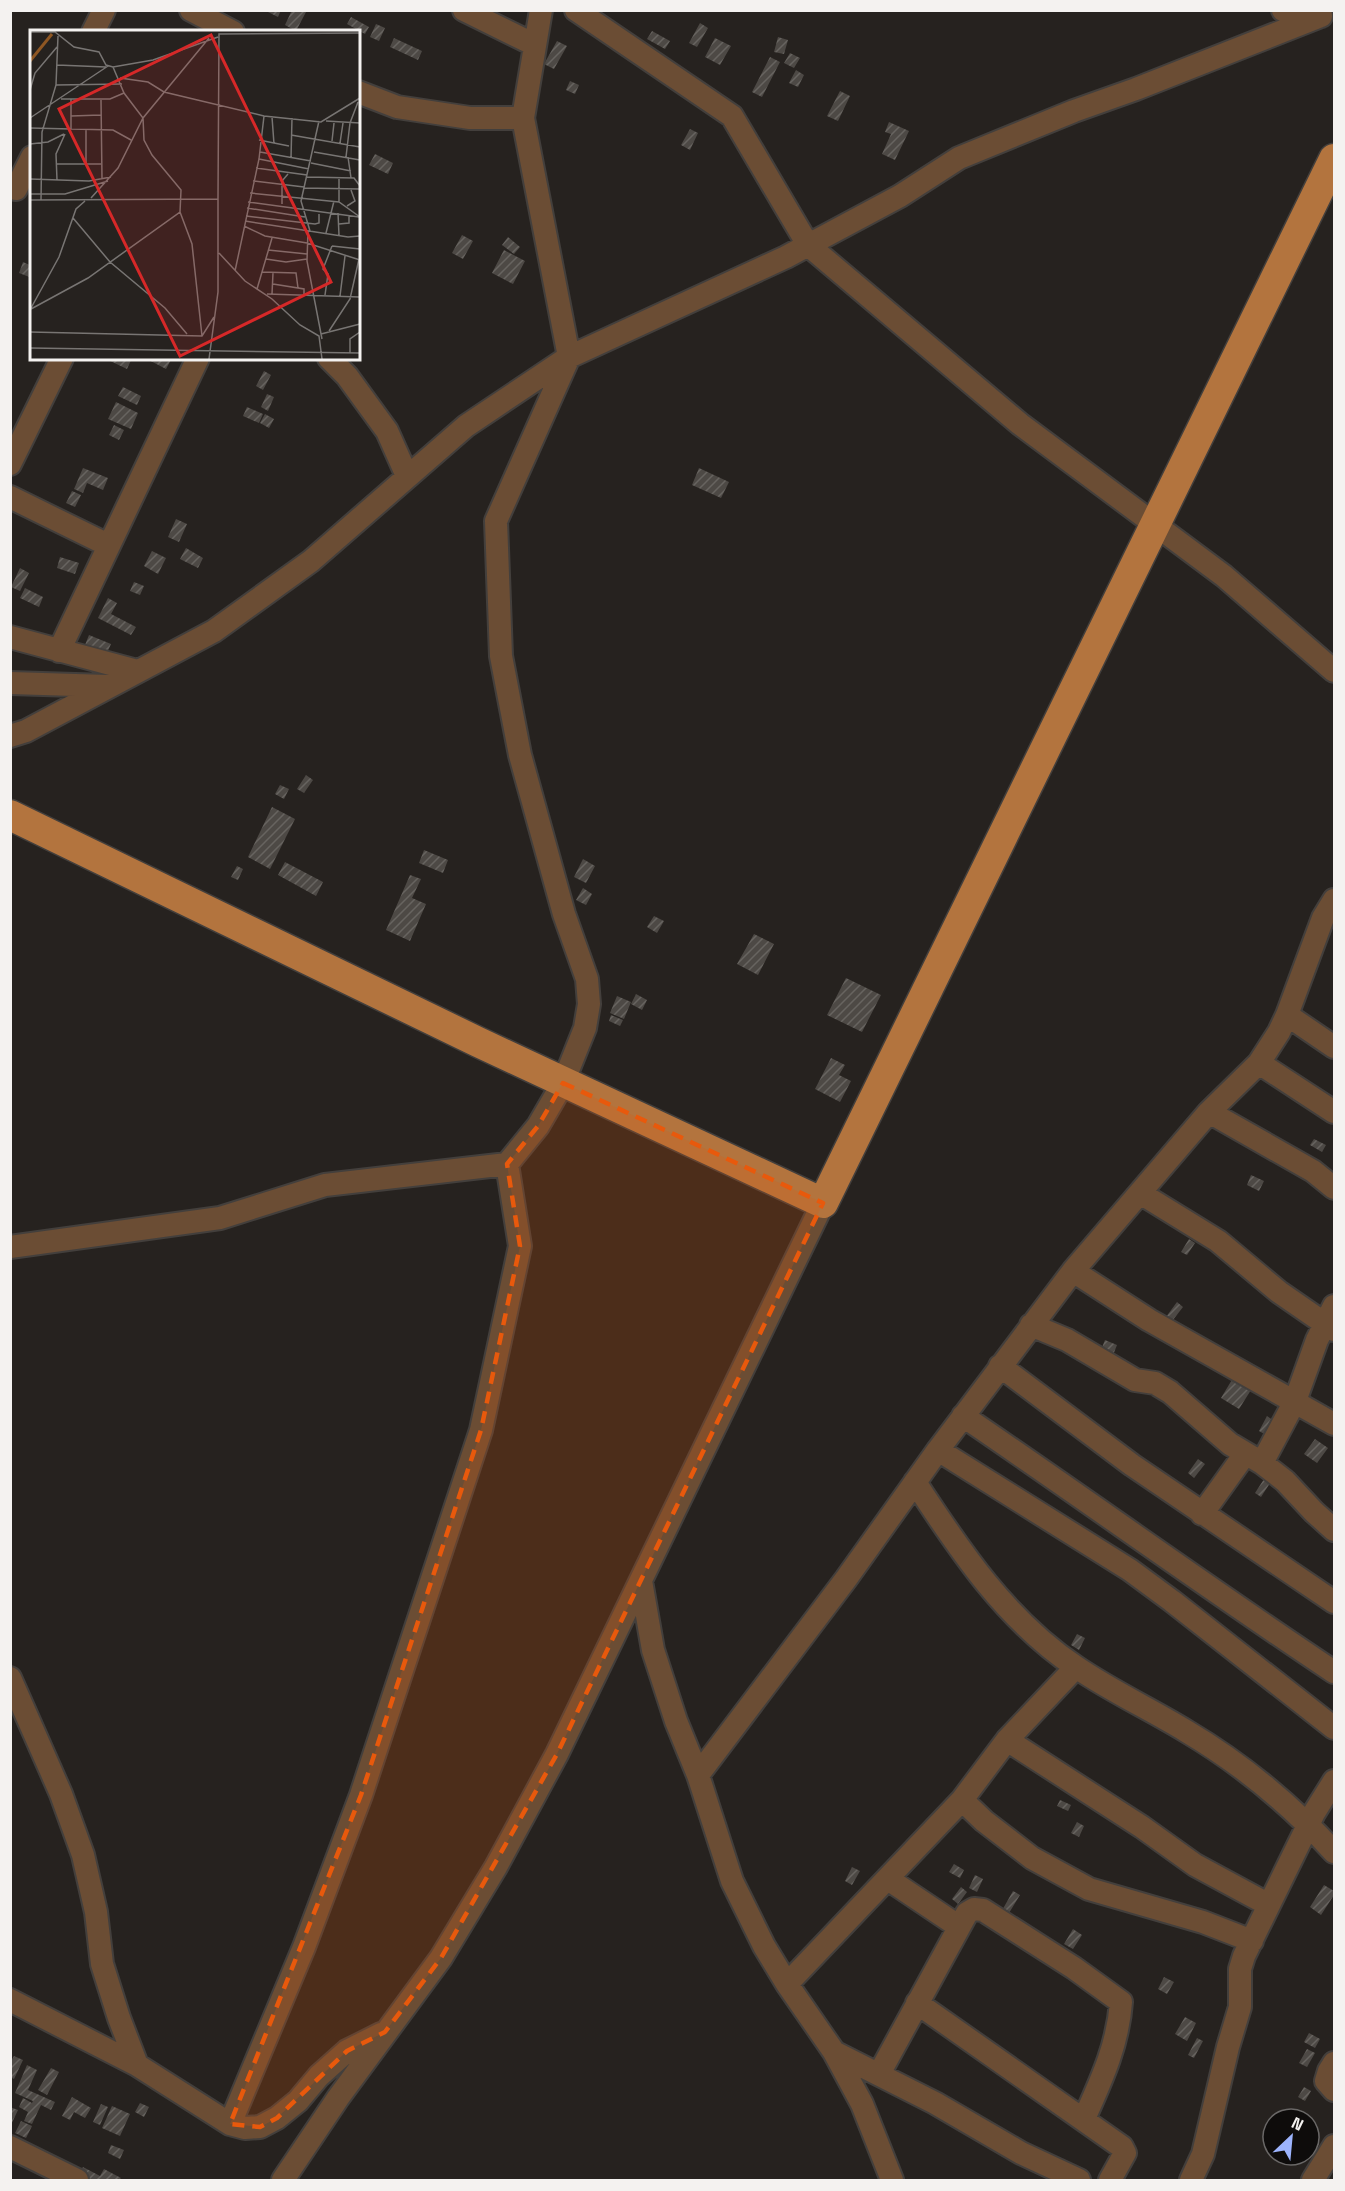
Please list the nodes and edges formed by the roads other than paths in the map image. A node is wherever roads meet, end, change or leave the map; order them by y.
1 (104, 10) edge
2 (191, 10) edge
3 (464, 10) edge
4 (541, 10) edge
5 (576, 10) edge
6 (1283, 10) edge
7 (1328, 18) edge
8 (94, 30) edge
9 (230, 30) edge
10 (535, 45) junction
11 (360, 93) edge
12 (523, 118) junction
13 (1335, 159) edge
14 (30, 162) edge
15 (19, 191) edge
16 (808, 245) junction
17 (569, 357) junction
18 (61, 360) edge
19 (197, 360) edge
20 (331, 360) edge
21 (10, 464) edge
22 (407, 476) junction
23 (10, 497) edge
24 (1156, 525) junction
25 (108, 545) junction
26 (10, 637) edge
27 (59, 651) junction
28 (137, 671) junction
29 (1335, 671) edge
30 (10, 683) edge
31 (111, 686) junction
32 (10, 736) edge
33 (10, 815) edge
34 (1331, 917) edge
35 (1287, 1015) junction
36 (1335, 1047) edge
37 (1259, 1063) junction
38 (563, 1083) junction
39 (1209, 1112) junction
40 (1335, 1112) edge
41 (507, 1164) junction
42 (1335, 1188) edge
43 (1140, 1192) junction
44 (823, 1203) junction
45 (10, 1246) edge
46 (1072, 1271) junction
47 (1331, 1320) edge
48 (1031, 1325) junction
49 (1000, 1366) junction
50 (1295, 1401) junction
51 (963, 1416) junction
52 (1335, 1424) edge
53 (938, 1450) junction
54 (1253, 1458) junction
55 (915, 1482) junction
56 (1202, 1514) junction
57 (1335, 1530) edge
58 (640, 1581) junction
59 (1335, 1602) edge
60 (1076, 1667) junction
61 (1335, 1672) edge
62 (10, 1678) edge
63 (1335, 1728) edge
64 (1007, 1740) junction
65 (698, 1774) junction
66 (1335, 1781) edge
67 (962, 1800) junction
68 (1309, 1824) junction
69 (1335, 1852) edge
70 (888, 1879) junction
71 (1269, 1905) junction
72 (958, 1926) junction
73 (1252, 1941) junction
74 (787, 1984) junction
75 (10, 2000) edge
76 (918, 2003) junction
77 (385, 2032) junction
78 (834, 2052) junction
79 (1335, 2063) edge
80 (137, 2065) junction
81 (879, 2074) junction
82 (1335, 2090) edge
83 (1084, 2119) junction
84 (230, 2124) junction
85 (10, 2147) edge
86 (1332, 2158) edge
87 (77, 2181) edge
88 (283, 2181) edge
89 (892, 2181) edge
90 (1079, 2181) edge
91 (1110, 2181) edge
92 (1191, 2181) edge
93 (1313, 2181) edge

1 - 8 street
2 - 9 street
3 - 10 street
4 - 10 street
5 - 16 street
6 - 7 street
7 - 16 street
10 - 12 street
11 - 12 street
12 - 17 street
13 - 24 main road
14 - 15 street
16 - 17 street
16 - 24 street
17 - 22 street
17 - 38 street
18 - 21 street
19 - 25 street
20 - 22 street
22 - 28 street
23 - 25 street
24 - 29 street
24 - 44 main road
25 - 27 street
26 - 27 street
27 - 28 street
28 - 31 street
30 - 31 street
31 - 32 street
33 - 38 main road
34 - 35 street
35 - 36 street
35 - 37 street
37 - 39 street
37 - 40 street
38 - 41 street
38 - 44 main road
39 - 42 street
39 - 43 street
41 - 45 street
41 - 84 street
43 - 46 street
43 - 47 street
44 - 58 street
46 - 48 street
46 - 50 street
47 - 50 street
48 - 49 street
48 - 54 street
49 - 51 street
49 - 56 street
50 - 52 street
50 - 54 street
51 - 53 street
51 - 61 street
53 - 55 street
53 - 63 street
54 - 56 street
54 - 57 street
55 - 60 street
55 - 65 street
56 - 59 street
58 - 65 street
58 - 77 street
60 - 64 street
60 - 68 street
62 - 80 street
64 - 67 street
64 - 71 street
65 - 74 street
66 - 68 street
67 - 70 street
67 - 73 street
68 - 69 street
68 - 71 street
70 - 72 street
70 - 74 street
71 - 73 street
72 - 76 street
72 - 83 street
73 - 92 street
74 - 78 street
75 - 80 street
76 - 81 street
76 - 83 street
77 - 84 street
77 - 88 street
78 - 81 street
78 - 89 street
79 - 82 street
80 - 84 street
81 - 90 street
83 - 91 street
85 - 87 street
86 - 93 street

